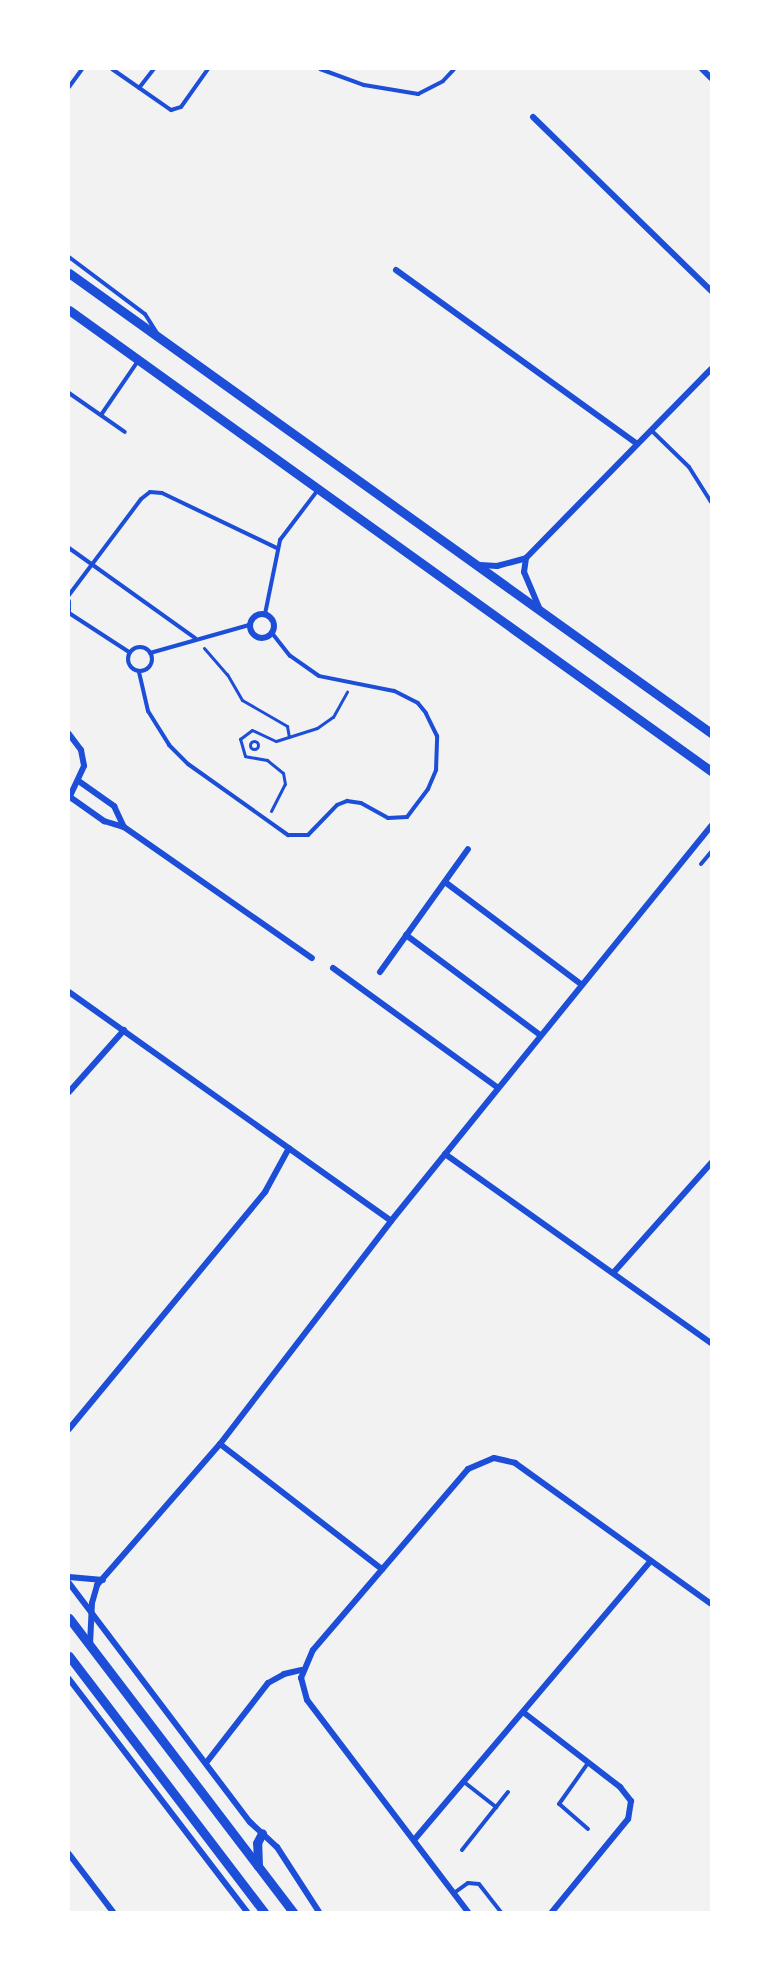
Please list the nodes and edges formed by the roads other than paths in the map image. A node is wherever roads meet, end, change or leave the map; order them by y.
1 (112, 69) edge
2 (122, 69) edge
3 (154, 69) edge
4 (208, 69) edge
5 (320, 69) edge
6 (453, 69) edge
7 (702, 69) edge
8 (80, 70) edge
9 (119, 74) junction
10 (711, 78) edge
11 (69, 87) edge
12 (139, 88) junction
13 (532, 117) dead end
14 (69, 257) edge
15 (396, 270) dead end
16 (69, 273) edge
17 (711, 291) edge
18 (69, 310) edge
19 (161, 338) junction
20 (138, 360) junction
21 (711, 369) edge
22 (69, 393) edge
23 (101, 415) junction
24 (650, 429) junction
25 (125, 432) dead end
26 (636, 443) junction
27 (318, 489) junction
28 (711, 502) edge
29 (69, 548) edge
30 (277, 548) junction
31 (526, 558) junction
32 (92, 564) junction
33 (480, 565) junction
34 (69, 595) edge
35 (69, 601) edge
36 (539, 608) junction
37 (69, 613) edge
38 (265, 614) junction
39 (249, 626) junction
40 (272, 633) junction
41 (195, 638) junction
42 (129, 652) junction
43 (150, 653) junction
44 (139, 672) junction
45 (711, 733) edge
46 (69, 734) edge
47 (710, 773) edge
48 (80, 782) junction
49 (69, 798) edge
50 (124, 826) junction
51 (711, 826) edge
52 (468, 849) dead end
53 (711, 852) edge
54 (701, 864) dead end
55 (445, 882) junction
56 (406, 935) junction
57 (312, 958) dead end
58 (333, 968) dead end
59 (380, 972) dead end
60 (581, 984) junction
61 (69, 992) edge
62 (123, 1030) junction
63 (540, 1035) junction
64 (498, 1088) junction
65 (69, 1092) edge
66 (289, 1148) junction
67 (445, 1154) junction
68 (711, 1163) edge
69 (392, 1221) junction
70 (614, 1272) junction
71 (711, 1343) edge
72 (69, 1429) edge
73 (220, 1444) junction
74 (651, 1561) junction
75 (382, 1569) junction
76 (69, 1577) edge
77 (104, 1580) junction
78 (69, 1583) edge
79 (711, 1604) edge
80 (91, 1610) junction
81 (69, 1618) edge
82 (90, 1646) junction
83 (69, 1656) edge
84 (302, 1671) junction
85 (69, 1679) edge
86 (523, 1712) junction
87 (206, 1763) junction
88 (589, 1763) junction
89 (464, 1781) junction
90 (508, 1792) dead end
91 (496, 1807) junction
92 (588, 1829) dead end
93 (262, 1833) junction
94 (414, 1840) junction
95 (462, 1850) dead end
96 (69, 1854) edge
97 (258, 1866) junction
98 (453, 1893) junction
99 (113, 1912) edge
100 (247, 1912) edge
101 (264, 1912) edge
102 (293, 1912) edge
103 (318, 1912) edge
104 (468, 1912) edge
105 (501, 1912) edge
106 (552, 1912) edge

1 - 9 lane
2 - 9 lane
3 - 12 lane
4 - 12 lane
5 - 6 lane
7 - 10 street
8 - 11 lane
9 - 12 lane
13 - 17 street
14 - 19 lane
15 - 26 street
16 - 19 street
18 - 20 street
19 - 33 street
20 - 23 lane
20 - 27 street
21 - 24 street
22 - 23 lane
23 - 25 lane
24 - 26 street
24 - 28 lane
26 - 31 street
27 - 30 lane
27 - 47 street
29 - 32 lane
30 - 32 lane
30 - 38 lane
31 - 33 street
31 - 36 street
32 - 34 lane
32 - 41 lane
33 - 36 street
35 - 37 lane
36 - 45 street
37 - 42 lane
38 - 39 street
38 - 40 street
39 - 40 street
39 - 41 lane
40 - 44 lane
41 - 43 lane
42 - 43 lane
42 - 44 lane
43 - 44 lane
46 - 48 street
48 - 49 street
48 - 50 street
49 - 50 street
50 - 57 street
51 - 60 street
52 - 55 street
53 - 54 lane
55 - 56 street
55 - 60 street
56 - 59 street
56 - 63 street
58 - 64 street
60 - 63 street
61 - 62 street
62 - 65 street
62 - 66 street
63 - 64 street
64 - 67 street
66 - 69 street
66 - 72 street
67 - 69 street
67 - 70 street
68 - 70 street
69 - 73 street
70 - 71 street
73 - 75 street
73 - 77 street
74 - 75 street
74 - 79 street
74 - 86 street
75 - 84 street
76 - 77 street
77 - 80 street
78 - 80 street
80 - 82 street
80 - 87 street
81 - 82 street
82 - 97 street
83 - 101 street
84 - 87 street
84 - 94 street
85 - 100 street
86 - 88 street
86 - 89 street
87 - 93 street
88 - 92 lane
88 - 106 street
89 - 91 lane
89 - 94 street
90 - 91 lane
91 - 95 lane
93 - 97 street
93 - 103 street
94 - 98 street
96 - 99 street
97 - 102 street
98 - 104 street
98 - 105 lane

